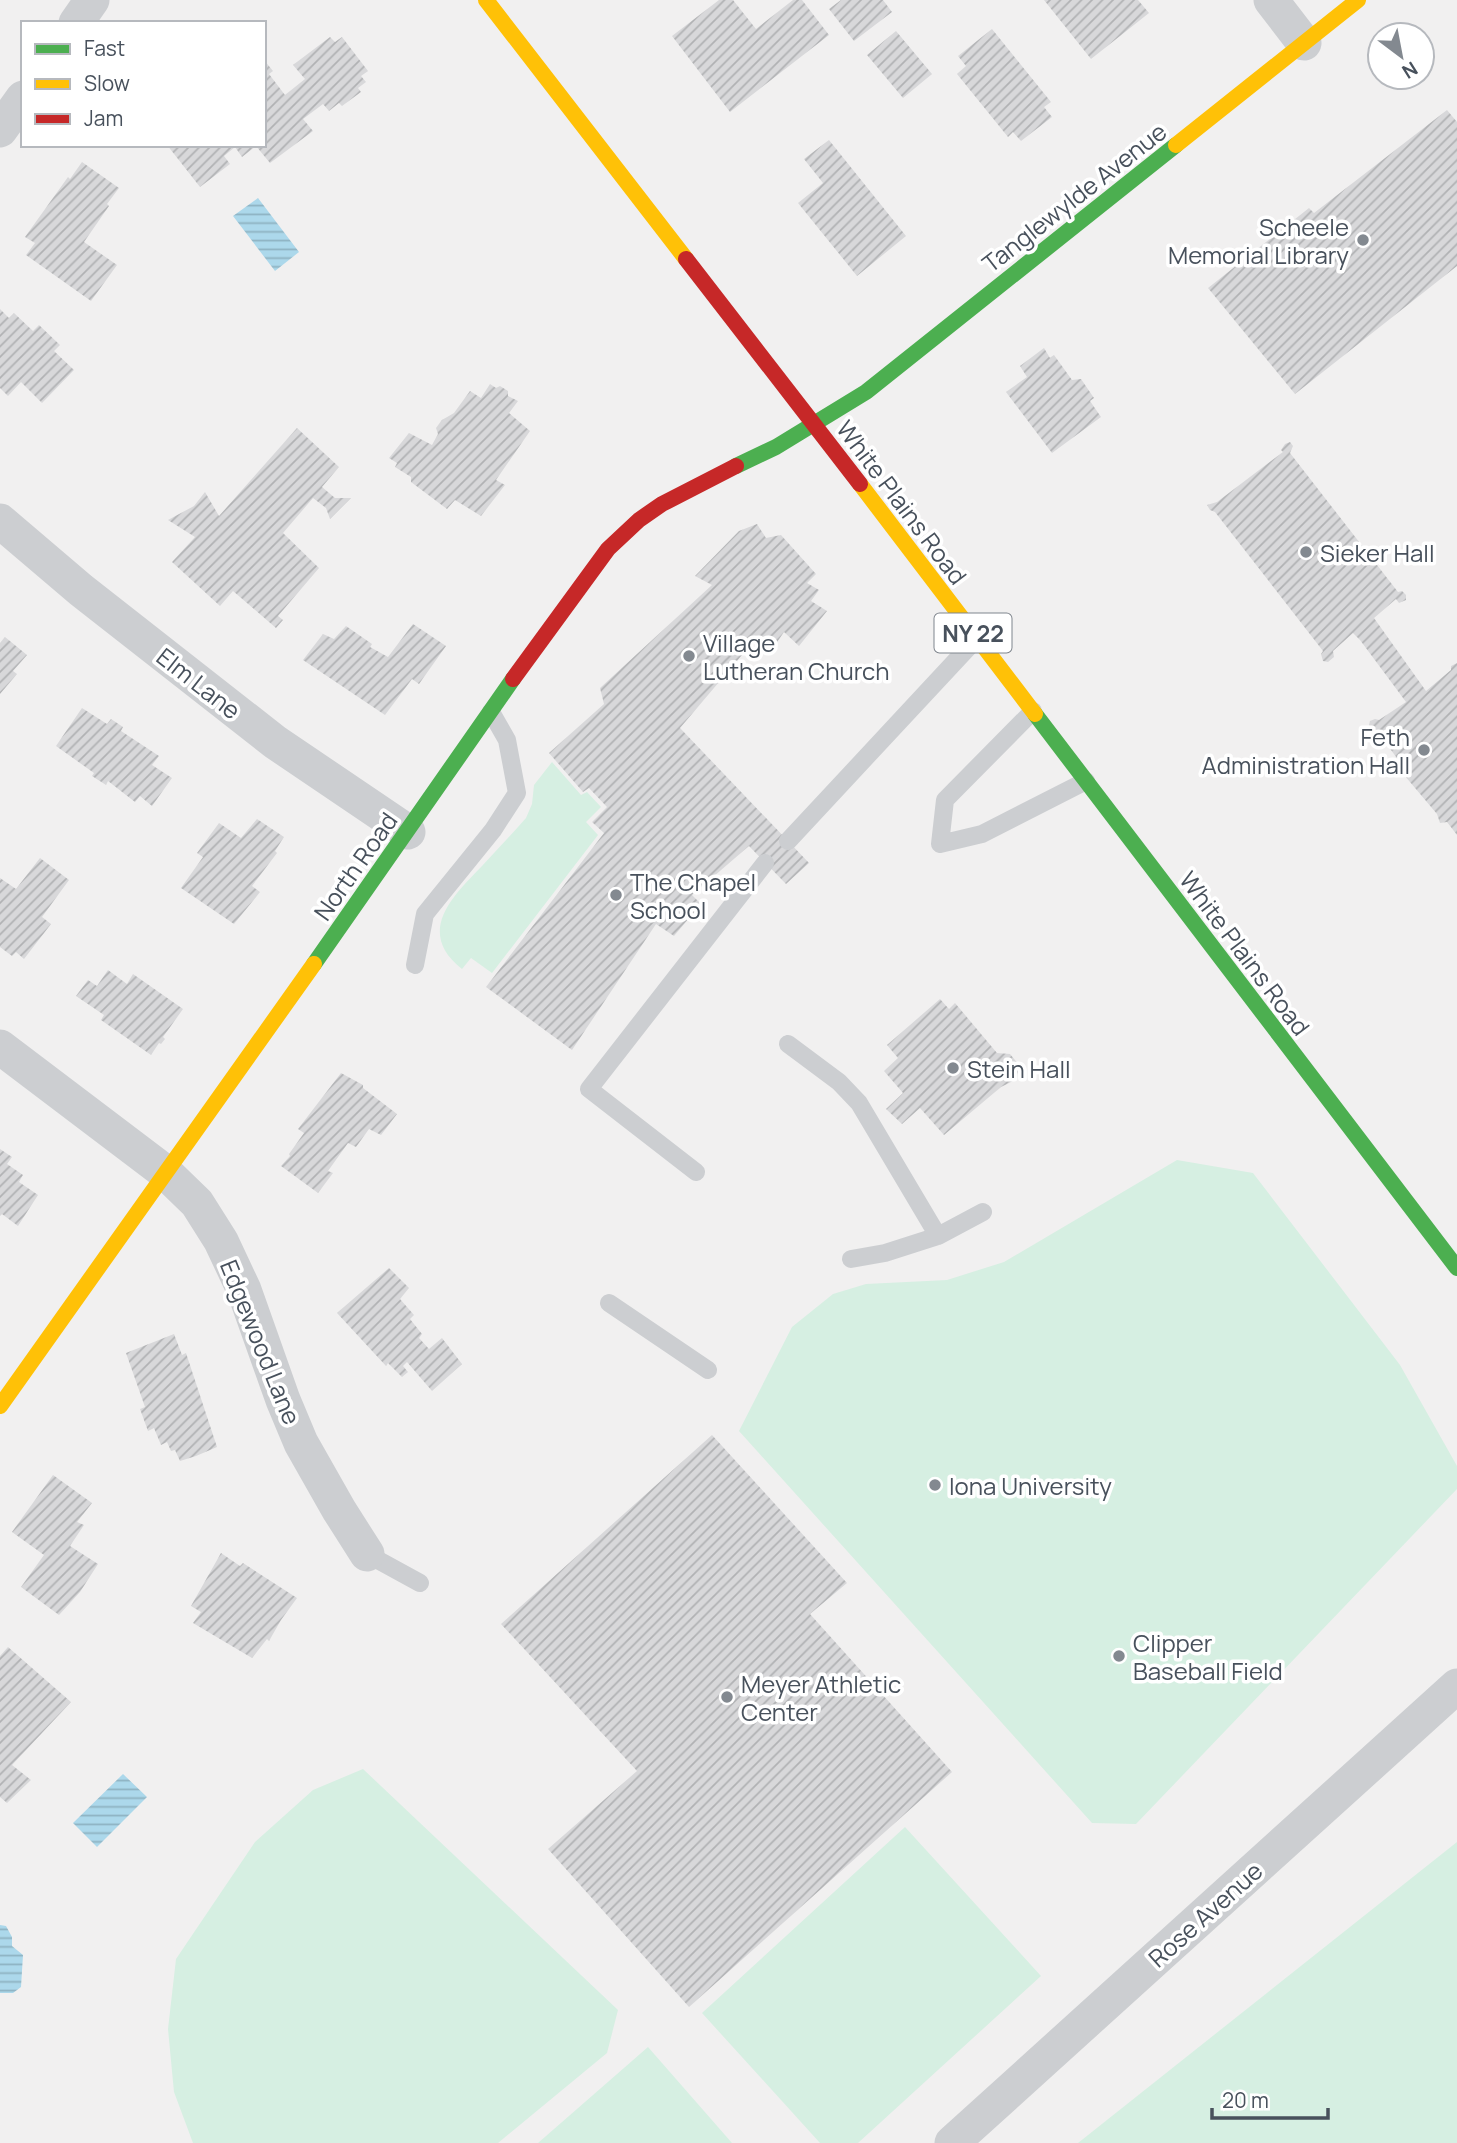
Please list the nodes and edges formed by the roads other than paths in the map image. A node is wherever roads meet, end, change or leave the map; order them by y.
1 (92, 0) edge
2 (486, 0) edge
3 (1270, 0) edge
4 (1358, 0) edge
5 (77, 21) edge
6 (1304, 43) junction
7 (21, 101) edge
8 (0, 130) edge
9 (813, 424) junction
10 (0, 521) edge
11 (977, 638) junction
12 (1033, 711) junction
13 (491, 712) junction
14 (1086, 781) junction
15 (408, 832) junction
16 (788, 841) dead end
17 (765, 863) dead end
18 (415, 965) dead end
19 (788, 1044) dead end
20 (0, 1047) edge
21 (165, 1172) junction
22 (696, 1172) dead end
23 (983, 1212) dead end
24 (938, 1236) junction
25 (851, 1259) dead end
26 (1457, 1268) edge
27 (608, 1303) dead end
28 (708, 1370) dead end
29 (0, 1406) edge
30 (367, 1554) joint
31 (420, 1583) dead end
32 (1457, 1686) edge
33 (952, 2143) edge

1 - 5 street
2 - 9 street, White Plains Road / NY 22
3 - 6 street
4 - 6 street, Tanglewylde Avenue
6 - 9 street, Tanglewylde Avenue
7 - 8 street
9 - 11 street, White Plains Road / NY 22
9 - 13 street, North Road
10 - 15 street, Elm Lane
11 - 12 street, White Plains Road / NY 22
11 - 16 lane
12 - 14 street, White Plains Road / NY 22
12 - 14 lane
13 - 15 street, North Road
13 - 18 lane
14 - 26 street, White Plains Road / NY 22
15 - 21 street, North Road
17 - 22 lane
19 - 24 lane
20 - 21 street, Edgewood Lane
21 - 29 street, North Road
21 - 30 street, Edgewood Lane
23 - 24 lane
24 - 25 lane
27 - 28 lane
30 - 31 lane
32 - 33 street, Rose Avenue

